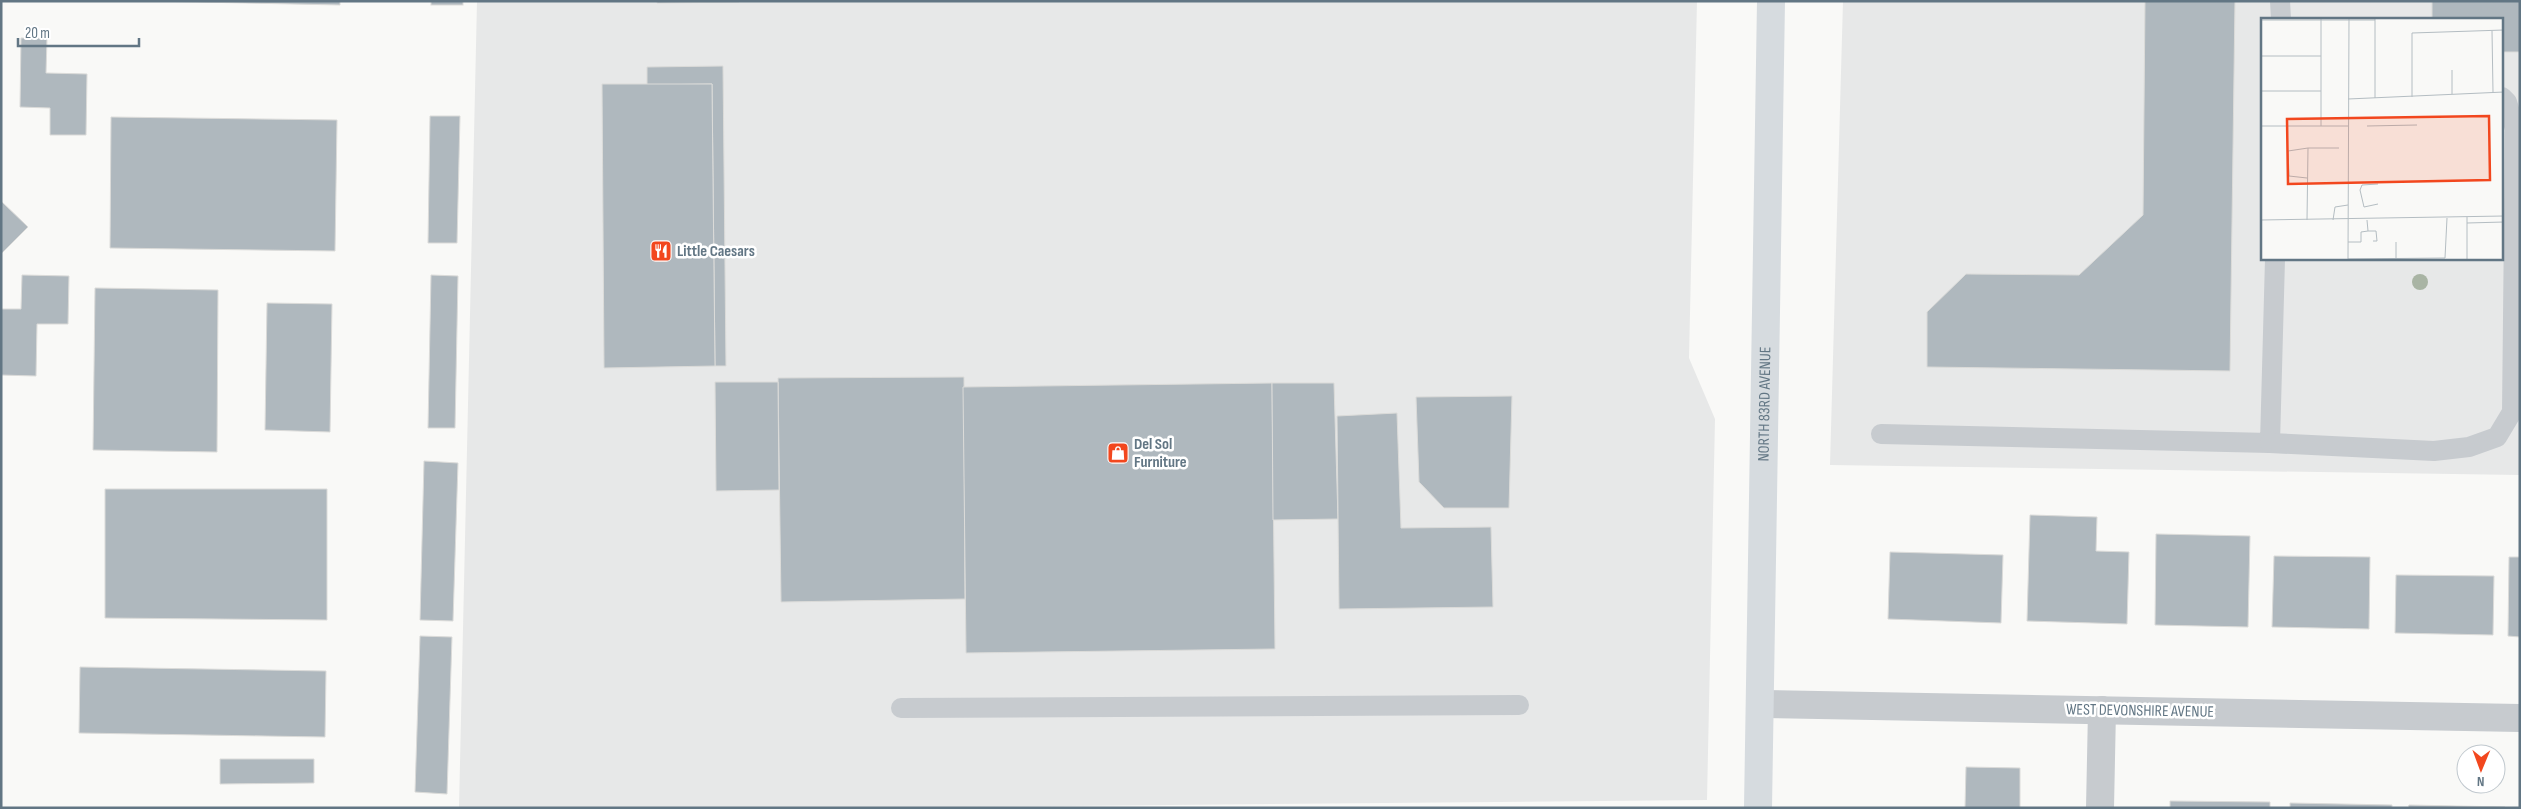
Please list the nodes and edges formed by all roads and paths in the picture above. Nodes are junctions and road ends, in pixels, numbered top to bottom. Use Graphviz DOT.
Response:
graph roads {
  1 [pos="1772,1"];
  2 [pos="2280,1"];
  3 [pos="2281,18"];
  4 [pos="2504,99"];
  5 [pos="2275,260"];
  6 [pos="1881,434"];
  7 [pos="2270,443"];
  8 [pos="1760,704"];
  9 [pos="1519,705"];
  10 [pos="901,708"];
  11 [pos="2102,710"];
  12 [pos="2520,718"];
  13 [pos="1758,808"];
  14 [pos="2100,808"];
  1 -- 8 [label="main road, NORTH 83RD AVENUE"];
  2 -- 3 [label="lane"];
  4 -- 7 [label="lane"];
  5 -- 7 [label="lane"];
  6 -- 7 [label="lane"];
  8 -- 11 [label="street, WEST DEVONSHIRE AVENUE"];
  8 -- 13 [label="main road, NORTH 83RD AVENUE"];
  9 -- 10 [label="lane"];
  11 -- 12 [label="street, WEST DEVONSHIRE AVENUE"];
  11 -- 14 [label="street"];
}
